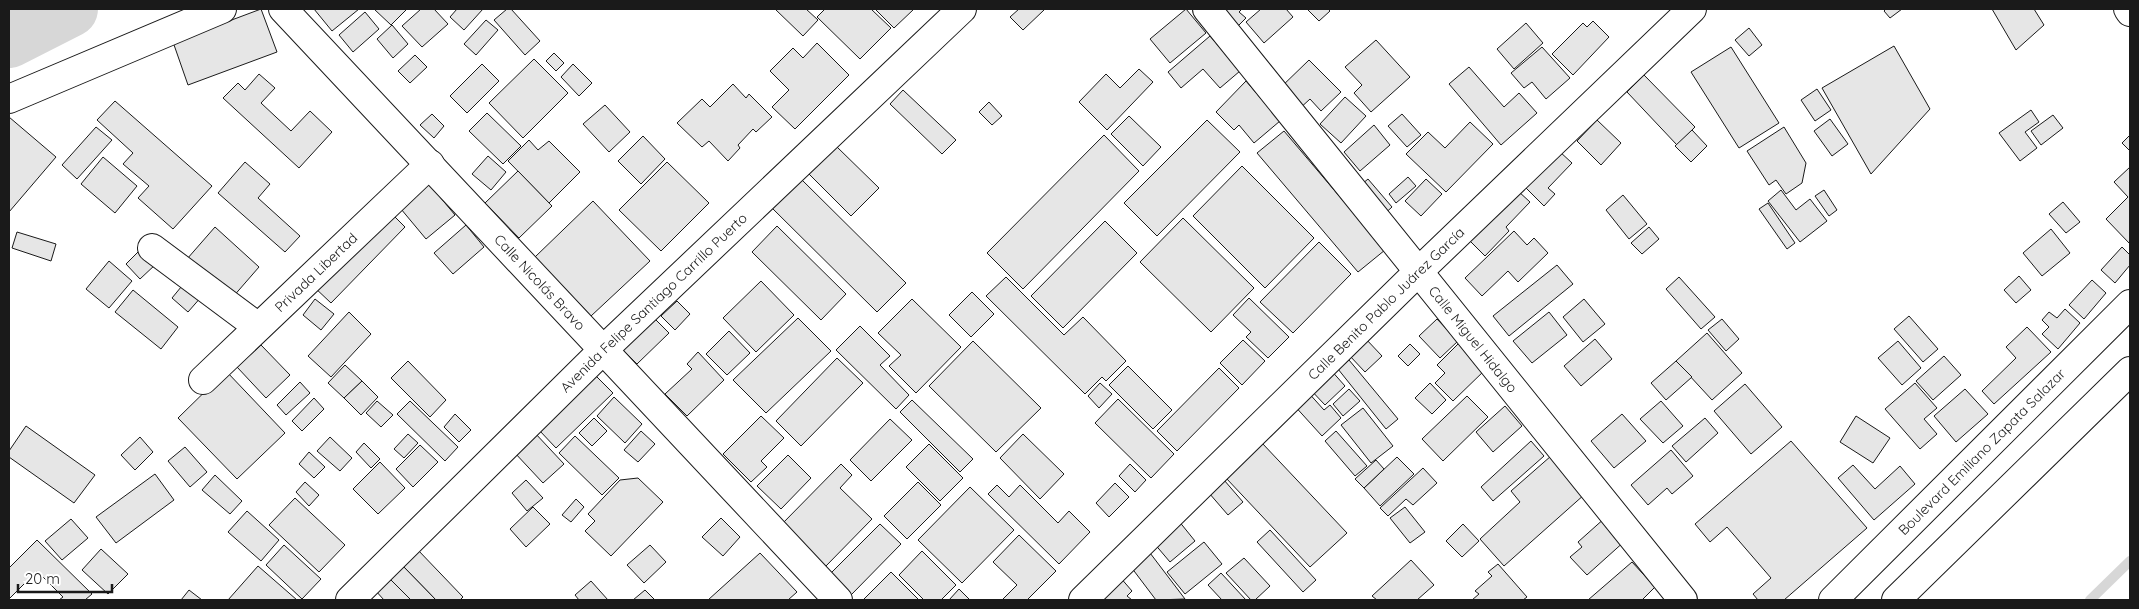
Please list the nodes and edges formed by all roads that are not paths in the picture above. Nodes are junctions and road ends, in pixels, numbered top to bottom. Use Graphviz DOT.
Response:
graph roads {
  1 [pos="222,9"];
  2 [pos="283,9"];
  3 [pos="962,9"];
  4 [pos="1207,9"];
  5 [pos="1692,9"];
  6 [pos="2128,9"];
  7 [pos="2130,12"];
  8 [pos="9,99"];
  9 [pos="430,164"];
  10 [pos="152,248"];
  11 [pos="1418,272"];
  12 [pos="2130,304"];
  13 [pos="258,328"];
  14 [pos="602,351"];
  15 [pos="2130,371"];
  16 [pos="203,380"];
  17 [pos="350,600"];
  18 [pos="838,600"];
  19 [pos="1083,600"];
  20 [pos="1683,600"];
  21 [pos="1833,600"];
  22 [pos="1896,600"];
  1 -- 8 [label="street"];
  2 -- 9 [label="street, Calle Nicolás Bravo"];
  3 -- 14 [label="street, Avenida Felipe Santiago Carrillo Puerto"];
  4 -- 11 [label="street, Calle Miguel Hidalgo"];
  5 -- 11 [label="street, Calle Benito Pablo Juárez García"];
  6 -- 7 [label="street"];
  9 -- 13 [label="street, Privada Libertad"];
  9 -- 14 [label="street, Calle Nicolás Bravo"];
  10 -- 13 [label="street"];
  11 -- 19 [label="street, Calle Benito Pablo Juárez García"];
  11 -- 20 [label="street, Calle Miguel Hidalgo"];
  12 -- 21 [label="street, Boulevard Emiliano Zapata Salazar"];
  13 -- 16 [label="street, Privada Libertad"];
  14 -- 17 [label="street, Avenida Felipe Santiago Carrillo Puerto"];
  14 -- 18 [label="street, Calle Nicolás Bravo"];
  15 -- 22 [label="street"];
}
